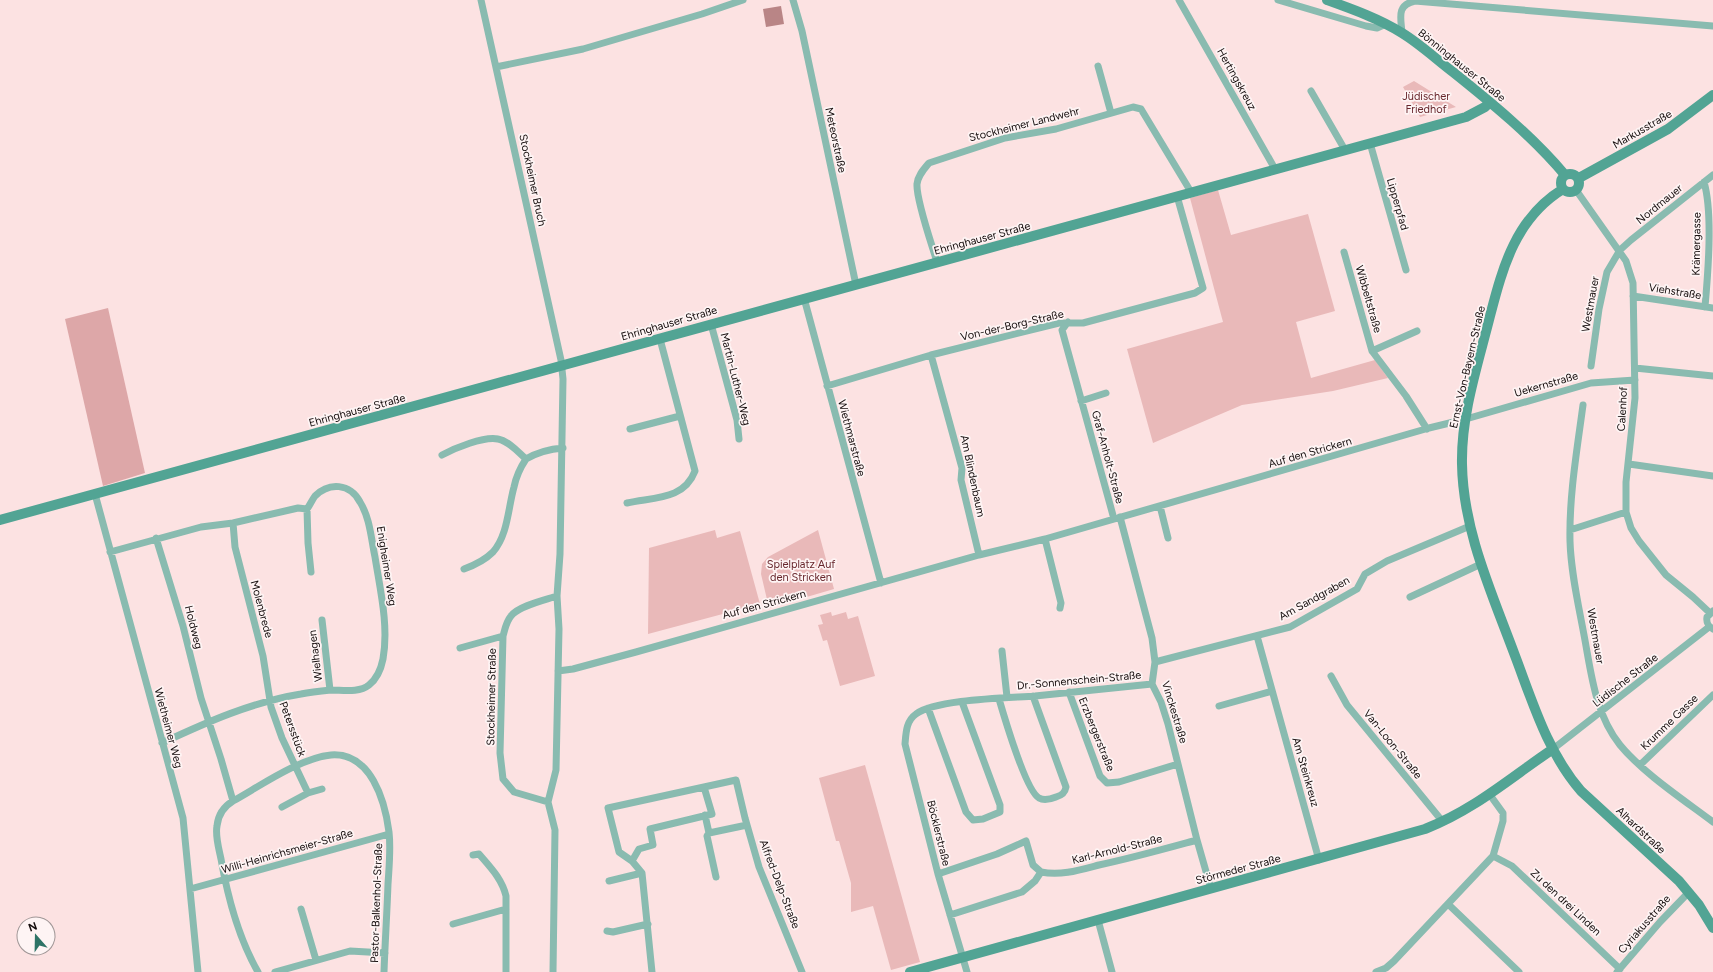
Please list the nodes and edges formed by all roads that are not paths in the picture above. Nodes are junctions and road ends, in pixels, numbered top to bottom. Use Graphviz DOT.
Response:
graph roads {
  1 [pos="481,0"];
  2 [pos="743,0"];
  3 [pos="793,0"];
  4 [pos="1179,0"];
  5 [pos="1278,0"];
  6 [pos="1327,0"];
  7 [pos="1386,24"];
  8 [pos="1713,26"];
  9 [pos="1402,33"];
  10 [pos="1098,66"];
  11 [pos="496,67"];
  12 [pos="1311,92"];
  13 [pos="1713,95"];
  14 [pos="1490,102"];
  15 [pos="1111,113"];
  16 [pos="1370,143"];
  17 [pos="1345,150"];
  18 [pos="1275,169"];
  19 [pos="1565,175"];
  20 [pos="1713,175"];
  21 [pos="1579,178"];
  22 [pos="1704,182"];
  23 [pos="1563,189"];
  24 [pos="1576,190"];
  25 [pos="1191,192"];
  26 [pos="1177,196"];
  27 [pos="1620,250"];
  28 [pos="1344,252"];
  29 [pos="937,262"];
  30 [pos="1406,270"];
  31 [pos="856,284"];
  32 [pos="1633,296"];
  33 [pos="804,298"];
  34 [pos="1705,307"];
  35 [pos="1713,308"];
  36 [pos="1068,322"];
  37 [pos="711,324"];
  38 [pos="1418,331"];
  39 [pos="660,338"];
  40 [pos="1372,351"];
  41 [pos="931,355"];
  42 [pos="562,366"];
  43 [pos="1590,366"];
  44 [pos="1635,368"];
  45 [pos="1713,376"];
  46 [pos="1635,380"];
  47 [pos="827,386"];
  48 [pos="1106,393"];
  49 [pos="1081,400"];
  50 [pos="1583,405"];
  51 [pos="680,416"];
  52 [pos="1466,419"];
  53 [pos="630,429"];
  54 [pos="1427,429"];
  55 [pos="739,439"];
  56 [pos="563,448"];
  57 [pos="442,456"];
  58 [pos="526,459"];
  59 [pos="1629,464"];
  60 [pos="1713,476"];
  61 [pos="94,494"];
  62 [pos="628,503"];
  63 [pos="1160,506"];
  64 [pos="307,509"];
  65 [pos="1626,512"];
  66 [pos="1117,518"];
  67 [pos="0,520"];
  68 [pos="233,523"];
  69 [pos="1470,526"];
  70 [pos="1570,530"];
  71 [pos="156,538"];
  72 [pos="1168,538"];
  73 [pos="1045,539"];
  74 [pos="110,552"];
  75 [pos="979,555"];
  76 [pos="1481,564"];
  77 [pos="464,569"];
  78 [pos="311,572"];
  79 [pos="881,583"];
  80 [pos="557,596"];
  81 [pos="1410,597"];
  82 [pos="1060,608"];
  83 [pos="1711,612"];
  84 [pos="322,620"];
  85 [pos="1711,628"];
  86 [pos="503,636"];
  87 [pos="1257,636"];
  88 [pos="460,648"];
  89 [pos="1002,651"];
  90 [pos="1155,662"];
  91 [pos="558,671"];
  92 [pos="1331,676"];
  93 [pos="1152,684"];
  94 [pos="330,690"];
  95 [pos="1272,691"];
  96 [pos="1069,692"];
  97 [pos="1713,695"];
  98 [pos="1033,696"];
  99 [pos="1008,697"];
  100 [pos="999,699"];
  101 [pos="271,700"];
  102 [pos="962,702"];
  103 [pos="1219,706"];
  104 [pos="928,708"];
  105 [pos="1601,712"];
  106 [pos="915,714"];
  107 [pos="209,722"];
  108 [pos="162,743"];
  109 [pos="1553,750"];
  110 [pos="1178,764"];
  111 [pos="1640,765"];
  112 [pos="294,766"];
  113 [pos="704,787"];
  114 [pos="322,789"];
  115 [pos="308,793"];
  116 [pos="1490,795"];
  117 [pos="231,798"];
  118 [pos="548,802"];
  119 [pos="282,807"];
  120 [pos="705,815"];
  121 [pos="1443,822"];
  122 [pos="1713,822"];
  123 [pos="747,825"];
  124 [pos="709,833"];
  125 [pos="389,834"];
  126 [pos="1197,840"];
  127 [pos="473,856"];
  128 [pos="1493,856"];
  129 [pos="1319,860"];
  130 [pos="632,861"];
  131 [pos="1041,872"];
  132 [pos="642,873"];
  133 [pos="938,874"];
  134 [pos="716,877"];
  135 [pos="225,880"];
  136 [pos="609,881"];
  137 [pos="190,889"];
  138 [pos="1211,889"];
  139 [pos="1689,892"];
  140 [pos="1448,904"];
  141 [pos="302,909"];
  142 [pos="506,909"];
  143 [pos="950,915"];
  144 [pos="1098,920"];
  145 [pos="453,924"];
  146 [pos="648,924"];
  147 [pos="1713,928"];
  148 [pos="606,931"];
  149 [pos="385,953"];
  150 [pos="962,957"];
  151 [pos="316,960"];
  152 [pos="1618,970"];
  153 [pos="198,972"];
  154 [pos="258,972"];
  155 [pos="275,972"];
  156 [pos="384,972"];
  157 [pos="506,972"];
  158 [pos="553,972"];
  159 [pos="652,972"];
  160 [pos="802,972"];
  161 [pos="910,972"];
  162 [pos="967,972"];
  163 [pos="1111,972"];
  164 [pos="1376,972"];
  165 [pos="1518,972"];
  1 -- 11 [label="street, Stockheimer Bruch"];
  2 -- 11 [label="street"];
  3 -- 31 [label="street, Meteorstraße"];
  4 -- 18 [label="street, Hertingskreuz"];
  5 -- 7 [label="street"];
  6 -- 7 [label="main road, Bönninghauser Straße"];
  7 -- 9 [label="main road, Bönninghauser Straße"];
  8 -- 9 [label="street"];
  9 -- 14 [label="main road, Bönninghauser Straße"];
  10 -- 15 [label="street"];
  11 -- 42 [label="street, Stockheimer Bruch"];
  12 -- 17 [label="street"];
  13 -- 21 [label="main road, Markusstraße"];
  14 -- 16 [label="main road, Ehringhauser Straße"];
  14 -- 19 [label="main road, Bönninghauser Straße"];
  15 -- 25 [label="street, Stockheimer Landwehr"];
  15 -- 29 [label="street, Stockheimer Landwehr"];
  16 -- 17 [label="main road, Ehringhauser Straße"];
  16 -- 30 [label="street, Lipperpfad"];
  17 -- 18 [label="main road, Ehringhauser Straße"];
  18 -- 25 [label="main road, Ehringhauser Straße"];
  19 -- 21 [label="main road"];
  19 -- 23 [label="main road"];
  20 -- 22 [label="street, Nordmauer"];
  21 -- 24 [label="main road"];
  22 -- 27 [label="street, Nordmauer"];
  22 -- 34 [label="street, Krämergasse"];
  23 -- 24 [label="main road"];
  23 -- 52 [label="main road, Ernst-Von-Bayern-Straße"];
  24 -- 27 [label="street, Calenhof"];
  25 -- 26 [label="main road, Ehringhauser Straße"];
  26 -- 29 [label="main road, Ehringhauser Straße"];
  26 -- 36 [label="street, Von-der-Borg-Straße"];
  27 -- 32 [label="street, Calenhof"];
  27 -- 43 [label="street, Westmauer"];
  28 -- 40 [label="street, Wibbeltstraße"];
  29 -- 31 [label="main road, Ehringhauser Straße"];
  31 -- 33 [label="main road, Ehringhauser Straße"];
  32 -- 34 [label="street, Viehstraße"];
  32 -- 44 [label="street, Calenhof"];
  33 -- 37 [label="main road, Ehringhauser Straße"];
  33 -- 47 [label="street, Wiethmarstraße"];
  34 -- 35 [label="street, Viehstraße"];
  36 -- 41 [label="street, Von-der-Borg-Straße"];
  36 -- 49 [label="street, Graf-Anholt-Straße"];
  37 -- 39 [label="main road, Ehringhauser Straße"];
  37 -- 55 [label="street, Martin-Luther-Weg"];
  38 -- 40 [label="street, Wibbeltstraße"];
  39 -- 42 [label="main road, Ehringhauser Straße"];
  39 -- 51 [label="street"];
  40 -- 54 [label="street, Wibbeltstraße"];
  41 -- 47 [label="street, Von-der-Borg-Straße"];
  41 -- 75 [label="street, Am Blindenbaum"];
  42 -- 56 [label="street"];
  42 -- 61 [label="main road, Ehringhauser Straße"];
  44 -- 45 [label="street"];
  44 -- 46 [label="street, Calenhof"];
  46 -- 52 [label="street, Uekernstraße"];
  46 -- 59 [label="street, Calenhof"];
  47 -- 79 [label="street, Wiethmarstraße"];
  48 -- 49 [label="street, Graf-Anholt-Straße"];
  49 -- 66 [label="street, Graf-Anholt-Straße"];
  50 -- 70 [label="street, Westmauer"];
  51 -- 53 [label="street"];
  51 -- 62 [label="street"];
  52 -- 54 [label="street, Auf den Strickern"];
  52 -- 69 [label="main road, Ernst-Von-Bayern-Straße"];
  54 -- 63 [label="street, Auf den Strickern"];
  56 -- 58 [label="street"];
  56 -- 80 [label="street"];
  57 -- 58 [label="street"];
  58 -- 77 [label="street"];
  59 -- 60 [label="street"];
  59 -- 65 [label="street, Calenhof"];
  61 -- 67 [label="main road, Ehringhauser Straße"];
  61 -- 74 [label="street, Wietheimer Weg"];
  63 -- 66 [label="street, Auf den Strickern"];
  63 -- 72 [label="street"];
  64 -- 68 [label="street"];
  64 -- 78 [label="street"];
  64 -- 94 [label="street, Enigheimer Weg"];
  65 -- 70 [label="street"];
  65 -- 83 [label="street, Calenhof"];
  66 -- 73 [label="street, Auf den Strickern"];
  66 -- 90 [label="street, Vinckestraße"];
  68 -- 71 [label="street"];
  68 -- 101 [label="street, Molenbrede"];
  69 -- 76 [label="main road, Ernst-Von-Bayern-Straße"];
  69 -- 87 [label="street, Am Sandgraben"];
  70 -- 105 [label="street, Westmauer"];
  71 -- 74 [label="street"];
  71 -- 107 [label="street, Holdweg"];
  73 -- 75 [label="street, Auf den Strickern"];
  73 -- 82 [label="street"];
  74 -- 108 [label="street, Wietheimer Weg"];
  75 -- 79 [label="street, Auf den Strickern"];
  76 -- 81 [label="street"];
  76 -- 109 [label="main road, Ernst-Von-Bayern-Straße"];
  79 -- 91 [label="street, Auf den Strickern"];
  80 -- 86 [label="street, Stockheimer Straße"];
  80 -- 91 [label="street"];
  83 -- 85 [label="street"];
  84 -- 94 [label="street, Wielhagen"];
  85 -- 105 [label="street, Lüdische Straße"];
  86 -- 88 [label="street"];
  86 -- 118 [label="street, Stockheimer Straße"];
  87 -- 90 [label="street, Am Sandgraben"];
  87 -- 95 [label="street, Am Steinkreuz"];
  89 -- 99 [label="street, Dr.-Sonnenschein-Straße"];
  90 -- 93 [label="street, Vinckestraße"];
  91 -- 118 [label="street"];
  92 -- 121 [label="street, Van-Loon-Straße"];
  93 -- 96 [label="street, Dr.-Sonnenschein-Straße"];
  93 -- 110 [label="street, Vinckestraße"];
  94 -- 101 [label="street, Enigheimer Weg"];
  95 -- 103 [label="street"];
  95 -- 129 [label="street, Am Steinkreuz"];
  96 -- 98 [label="street, Dr.-Sonnenschein-Straße"];
  96 -- 110 [label="street, Erzbergerstraße"];
  97 -- 111 [label="street, Krumme Gasse"];
  98 -- 99 [label="street, Dr.-Sonnenschein-Straße"];
  98 -- 100 [label="street"];
  99 -- 100 [label="street, Dr.-Sonnenschein-Straße"];
  100 -- 102 [label="street, Dr.-Sonnenschein-Straße"];
  101 -- 107 [label="street, Enigheimer Weg"];
  101 -- 112 [label="street, Petersstück"];
  102 -- 104 [label="street, Dr.-Sonnenschein-Straße"];
  102 -- 104 [label="street"];
  104 -- 106 [label="street, Dr.-Sonnenschein-Straße"];
  105 -- 109 [label="street, Lüdische Straße"];
  105 -- 111 [label="street, Westmauer"];
  106 -- 133 [label="street, Böcklerstraße"];
  107 -- 108 [label="street, Enigheimer Weg"];
  107 -- 117 [label="street, Holdweg"];
  108 -- 137 [label="street, Wietheimer Weg"];
  109 -- 116 [label="main road, Störmeder Straße"];
  109 -- 139 [label="main road, Alhardstraße"];
  110 -- 126 [label="street, Vinckestraße"];
  111 -- 122 [label="street, Westmauer"];
  112 -- 115 [label="street, Petersstück"];
  112 -- 117 [label="street, Pastor-Balkenhol-Straße"];
  112 -- 125 [label="street, Pastor-Balkenhol-Straße"];
  113 -- 120 [label="street"];
  113 -- 123 [label="street, Alfred-Delp-Straße"];
  113 -- 130 [label="street"];
  114 -- 115 [label="street"];
  115 -- 119 [label="street"];
  116 -- 121 [label="main road, Störmeder Straße"];
  116 -- 128 [label="street"];
  117 -- 135 [label="street"];
  118 -- 158 [label="street"];
  120 -- 124 [label="street"];
  120 -- 130 [label="street"];
  121 -- 129 [label="main road, Störmeder Straße"];
  123 -- 124 [label="street"];
  123 -- 160 [label="street, Alfred-Delp-Straße"];
  124 -- 134 [label="street"];
  125 -- 135 [label="street, Willi-Heinrichsmeier-Straße"];
  125 -- 149 [label="street, Pastor-Balkenhol-Straße"];
  126 -- 131 [label="street, Karl-Arnold-Straße"];
  126 -- 138 [label="street, Vinckestraße"];
  127 -- 142 [label="street"];
  128 -- 140 [label="street"];
  128 -- 152 [label="street, Zu den drei Linden"];
  129 -- 138 [label="main road, Störmeder Straße"];
  130 -- 132 [label="street"];
  131 -- 133 [label="street"];
  131 -- 143 [label="street"];
  132 -- 136 [label="street"];
  132 -- 146 [label="street"];
  133 -- 143 [label="street, Böcklerstraße"];
  135 -- 137 [label="street, Willi-Heinrichsmeier-Straße"];
  135 -- 154 [label="street"];
  137 -- 153 [label="street, Wietheimer Weg"];
  138 -- 144 [label="main road, Störmeder Straße"];
  139 -- 147 [label="main road, Alhardstraße"];
  139 -- 152 [label="street, Cyriakusstraße"];
  140 -- 164 [label="street"];
  140 -- 165 [label="street"];
  141 -- 151 [label="street"];
  142 -- 145 [label="street"];
  142 -- 157 [label="street"];
  143 -- 150 [label="street, Böcklerstraße"];
  144 -- 150 [label="main road, Störmeder Straße"];
  144 -- 163 [label="street"];
  146 -- 148 [label="street"];
  146 -- 159 [label="street"];
  149 -- 151 [label="street"];
  149 -- 156 [label="street, Pastor-Balkenhol-Straße"];
  150 -- 161 [label="main road, Störmeder Straße"];
  150 -- 162 [label="street, Böcklerstraße"];
  151 -- 155 [label="street"];
}
